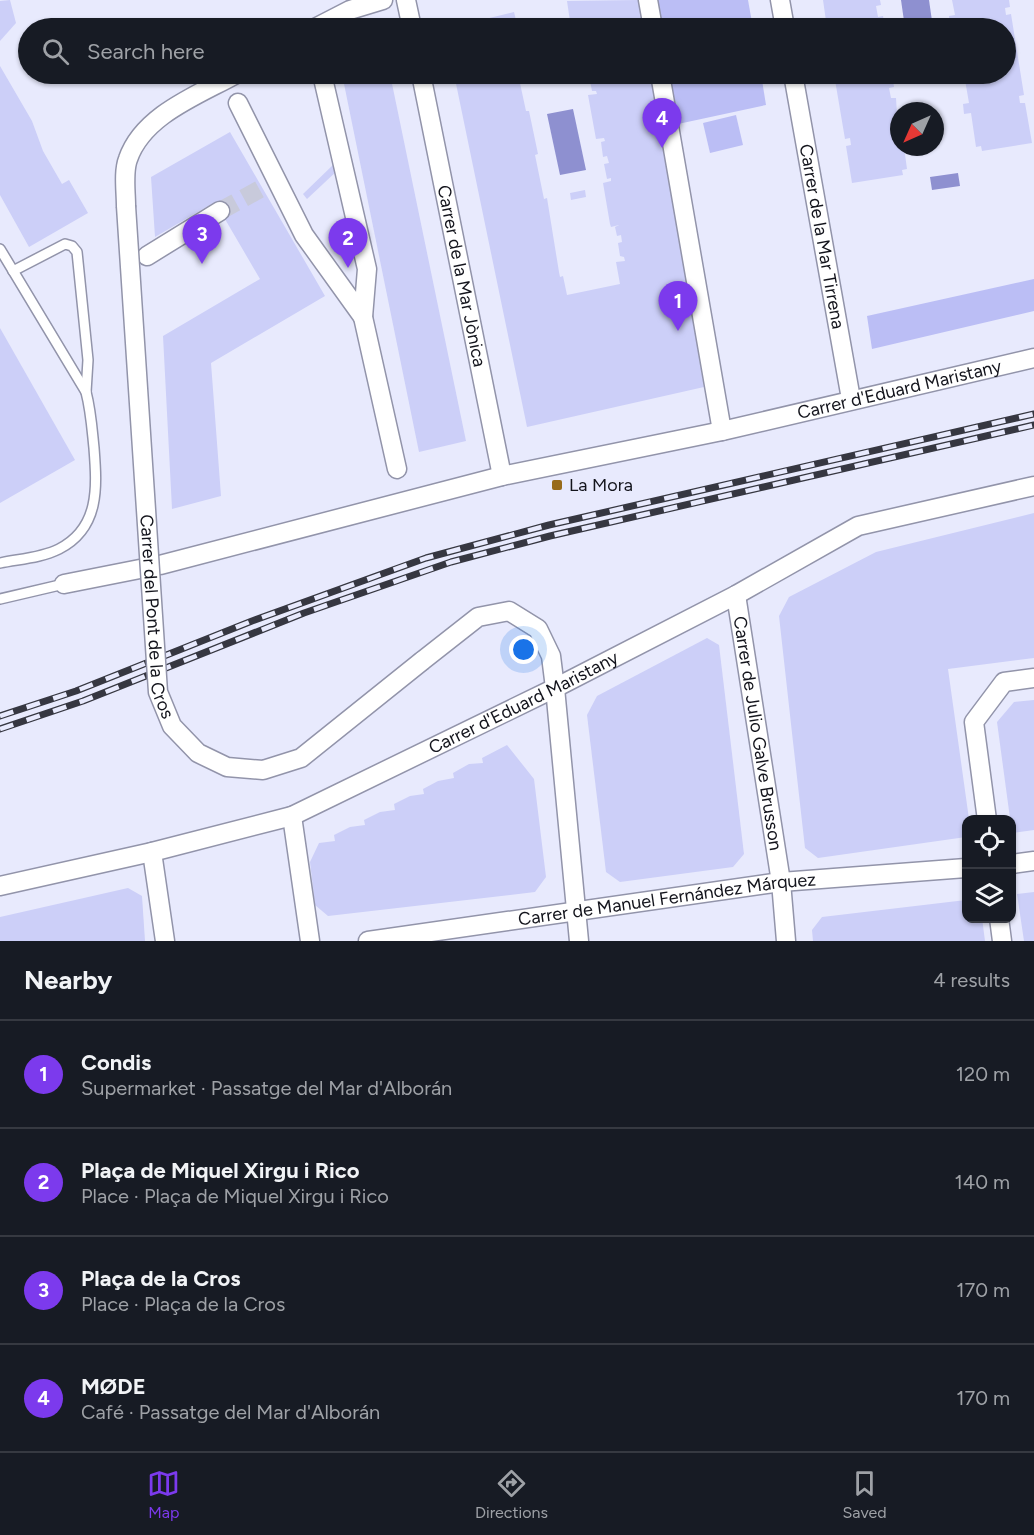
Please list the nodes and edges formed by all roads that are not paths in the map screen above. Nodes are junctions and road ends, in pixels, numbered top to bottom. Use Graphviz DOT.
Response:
graph roads {
  1 [pos="383,0"];
  2 [pos="406,0"];
  3 [pos="648,0"];
  4 [pos="780,0"];
  5 [pos="334,18"];
  6 [pos="410,18"];
  7 [pos="651,18"];
  8 [pos="783,18"];
  9 [pos="218,84"];
  10 [pos="324,84"];
  11 [pos="423,84"];
  12 [pos="662,84"];
  13 [pos="795,84"];
  14 [pos="237,103"];
  15 [pos="220,211"];
  16 [pos="0,249"];
  17 [pos="147,256"];
  18 [pos="13,271"];
  19 [pos="363,317"];
  20 [pos="1034,358"];
  21 [pos="86,392"];
  22 [pos="851,399"];
  23 [pos="722,431"];
  24 [pos="397,469"];
  25 [pos="502,476"];
  26 [pos="1034,486"];
  27 [pos="0,563"];
  28 [pos="64,584"];
  29 [pos="736,595"];
  30 [pos="0,599"];
  31 [pos="1034,678"];
  32 [pos="555,688"];
  33 [pos="986,815"];
  34 [pos="292,816"];
  35 [pos="152,852"];
  36 [pos="1034,861"];
  37 [pos="1016,863"];
  38 [pos="962,868"];
  39 [pos="781,882"];
  40 [pos="0,885"];
  41 [pos="575,913"];
  42 [pos="1000,923"];
  43 [pos="377,940"];
  44 [pos="165,941"];
  45 [pos="310,941"];
  46 [pos="579,941"];
  47 [pos="786,941"];
  48 [pos="1002,941"];
  1 -- 5 [label="street"];
  2 -- 6 [label="street"];
  3 -- 7 [label="street"];
  4 -- 8 [label="street"];
  9 -- 32 [label="street, Carrer del Pont de la Cros, bridge"];
  10 -- 19 [label="street"];
  11 -- 25 [label="street, Carrer de la Mar Jònica"];
  12 -- 23 [label="street"];
  13 -- 22 [label="street, Carrer de la Mar Tirrena"];
  14 -- 19 [label="street"];
  15 -- 17 [label="street"];
  16 -- 18 [label="lane"];
  18 -- 21 [label="lane"];
  18 -- 21 [label="lane"];
  19 -- 24 [label="street"];
  20 -- 22 [label="street, Carrer d'Eduard Maristany"];
  21 -- 27 [label="lane"];
  22 -- 23 [label="street, Carrer d'Eduard Maristany"];
  23 -- 25 [label="street, Carrer d'Eduard Maristany"];
  25 -- 28 [label="street, Carrer d'Eduard Maristany"];
  26 -- 29 [label="street, Carrer d'Eduard Maristany"];
  28 -- 30 [label="lane"];
  29 -- 32 [label="street, Carrer d'Eduard Maristany"];
  29 -- 39 [label="street, Carrer de Julio Galve Brusson"];
  31 -- 33 [label="street"];
  32 -- 34 [label="street, Carrer d'Eduard Maristany"];
  32 -- 41 [label="street, Carrer del Pont de la Cros"];
  34 -- 35 [label="street, Carrer d'Eduard Maristany"];
  34 -- 45 [label="street"];
  35 -- 40 [label="street, Carrer d'Eduard Maristany"];
  35 -- 44 [label="street"];
  36 -- 37 [label="street"];
  38 -- 39 [label="street, Carrer de Manuel Fernández Márquez"];
  39 -- 41 [label="street, Carrer de Manuel Fernández Márquez"];
  39 -- 47 [label="street, Carrer de Julio Galve Brusson"];
  41 -- 43 [label="street, Carrer de Manuel Fernández Márquez"];
  41 -- 46 [label="street, Carrer del Pont de la Cros"];
  42 -- 48 [label="street"];
}
